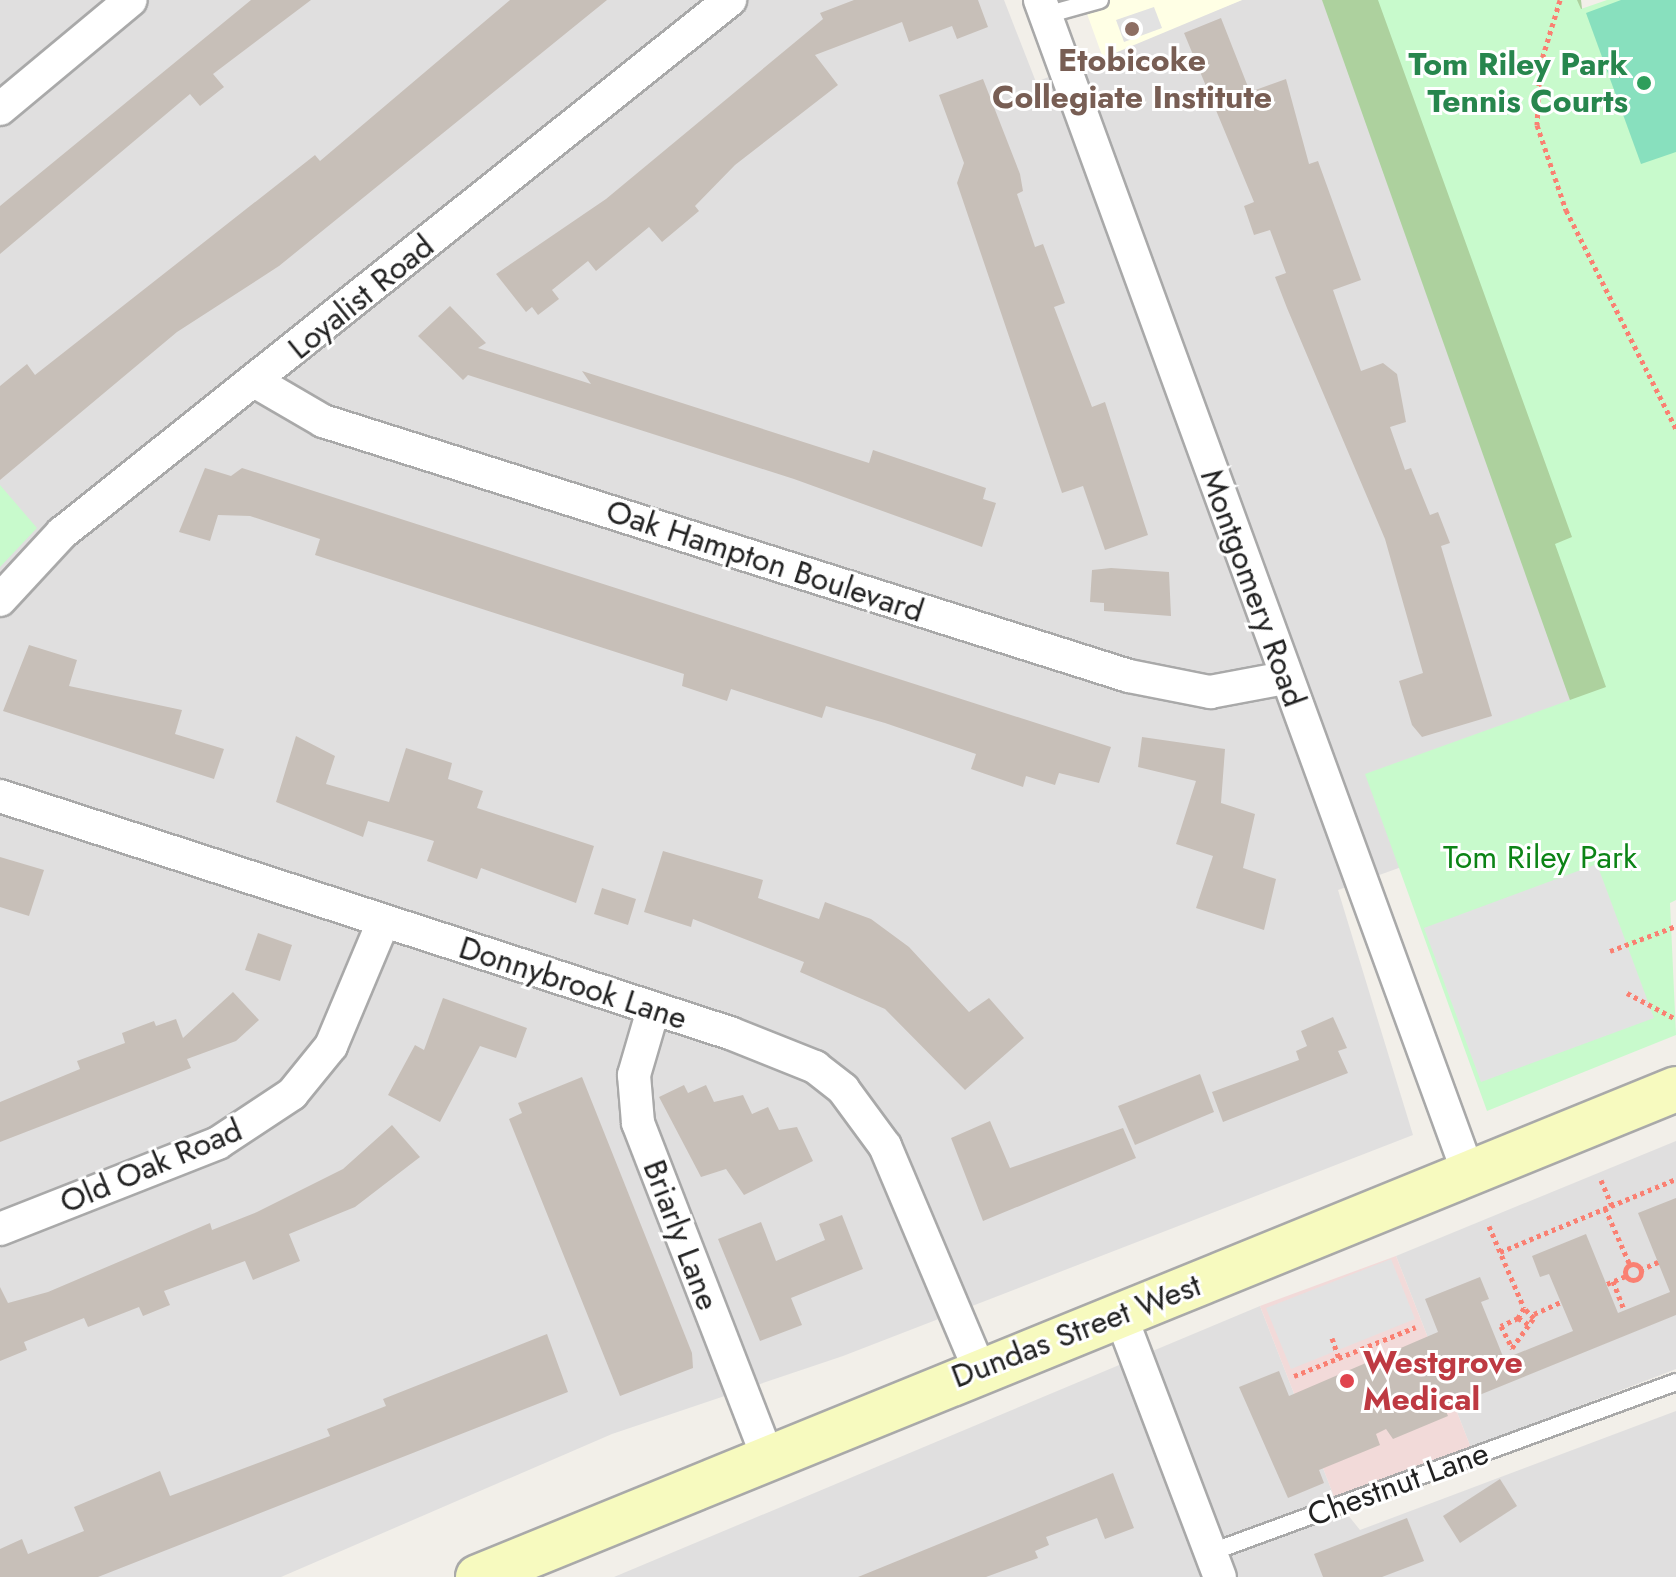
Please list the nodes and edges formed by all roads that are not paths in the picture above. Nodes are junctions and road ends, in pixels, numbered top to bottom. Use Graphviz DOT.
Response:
graph roads {
  1 [pos="131,0"];
  2 [pos="730,0"];
  3 [pos="1100,0"];
  4 [pos="1043,7"];
  5 [pos="0,109"];
  6 [pos="256,382"];
  7 [pos="0,600"];
  8 [pos="1285,678"];
  9 [pos="0,796"];
  10 [pos="383,922"];
  11 [pos="653,1010"];
  12 [pos="1676,1089"];
  13 [pos="1469,1175"];
  14 [pos="0,1229"];
  15 [pos="1120,1314"];
  16 [pos="979,1368"];
  17 [pos="1676,1382"];
  18 [pos="767,1456"];
  19 [pos="1215,1565"];
  20 [pos="478,1577"];
  1 -- 5 [label="street"];
  2 -- 6 [label="street, Loyalist Road"];
  3 -- 4 [label="lane"];
  4 -- 8 [label="street, Montgomery Road"];
  6 -- 7 [label="street, Loyalist Road"];
  6 -- 8 [label="street, Oak Hampton Boulevard"];
  8 -- 13 [label="street, Montgomery Road"];
  9 -- 10 [label="street, Donnybrook Lane"];
  10 -- 11 [label="street, Donnybrook Lane"];
  10 -- 14 [label="street, Old Oak Road"];
  11 -- 16 [label="street, Donnybrook Lane"];
  11 -- 18 [label="street, Briarly Lane"];
  12 -- 13 [label="main road, Dundas Street West"];
  13 -- 15 [label="main road, Dundas Street West"];
  15 -- 16 [label="main road, Dundas Street West"];
  15 -- 19 [label="street"];
  16 -- 18 [label="main road, Dundas Street West"];
  17 -- 19 [label="lane, Chestnut Lane"];
  18 -- 20 [label="main road, Dundas Street West"];
}
